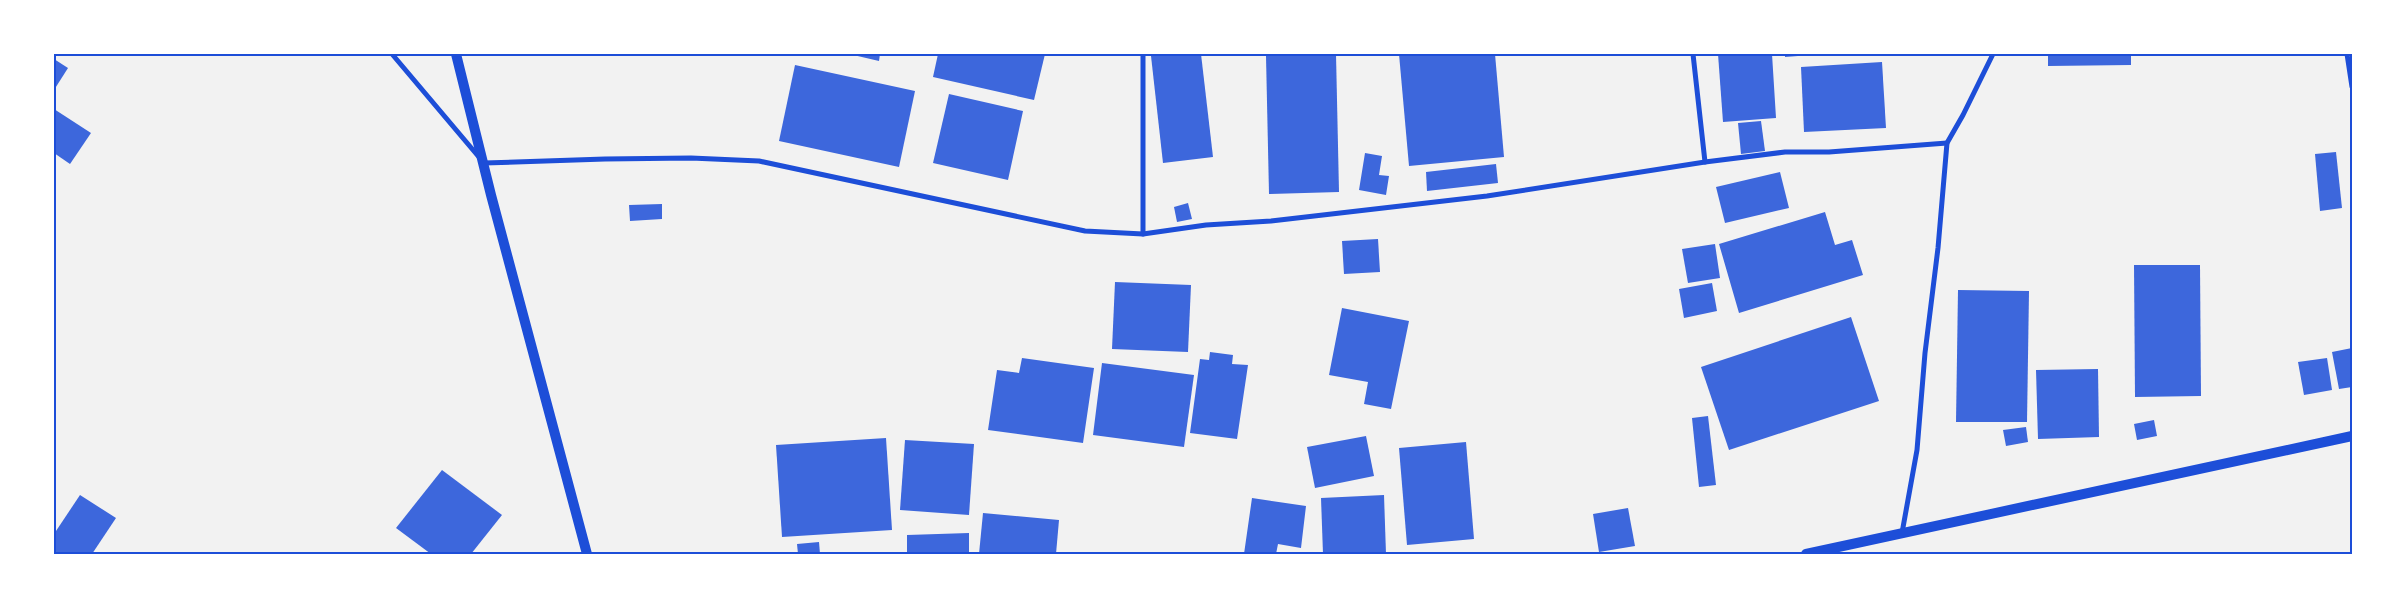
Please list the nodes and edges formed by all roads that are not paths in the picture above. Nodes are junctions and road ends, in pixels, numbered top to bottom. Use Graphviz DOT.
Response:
graph roads {
  1 [pos="392,54"];
  2 [pos="456,54"];
  3 [pos="1143,54"];
  4 [pos="1693,54"];
  5 [pos="1993,54"];
  6 [pos="2347,54"];
  7 [pos="2352,87"];
  8 [pos="1947,142"];
  9 [pos="1705,162"];
  10 [pos="484,163"];
  11 [pos="1144,234"];
  12 [pos="2352,436"];
  13 [pos="1902,534"];
  14 [pos="587,554"];
  15 [pos="1806,554"];
  1 -- 10 [label="street"];
  2 -- 10 [label="main road"];
  3 -- 11 [label="street"];
  4 -- 9 [label="street"];
  5 -- 8 [label="street"];
  6 -- 7 [label="street"];
  8 -- 9 [label="street"];
  8 -- 13 [label="street"];
  9 -- 11 [label="street"];
  10 -- 11 [label="street"];
  10 -- 14 [label="main road"];
  12 -- 13 [label="main road"];
  13 -- 15 [label="main road"];
}
